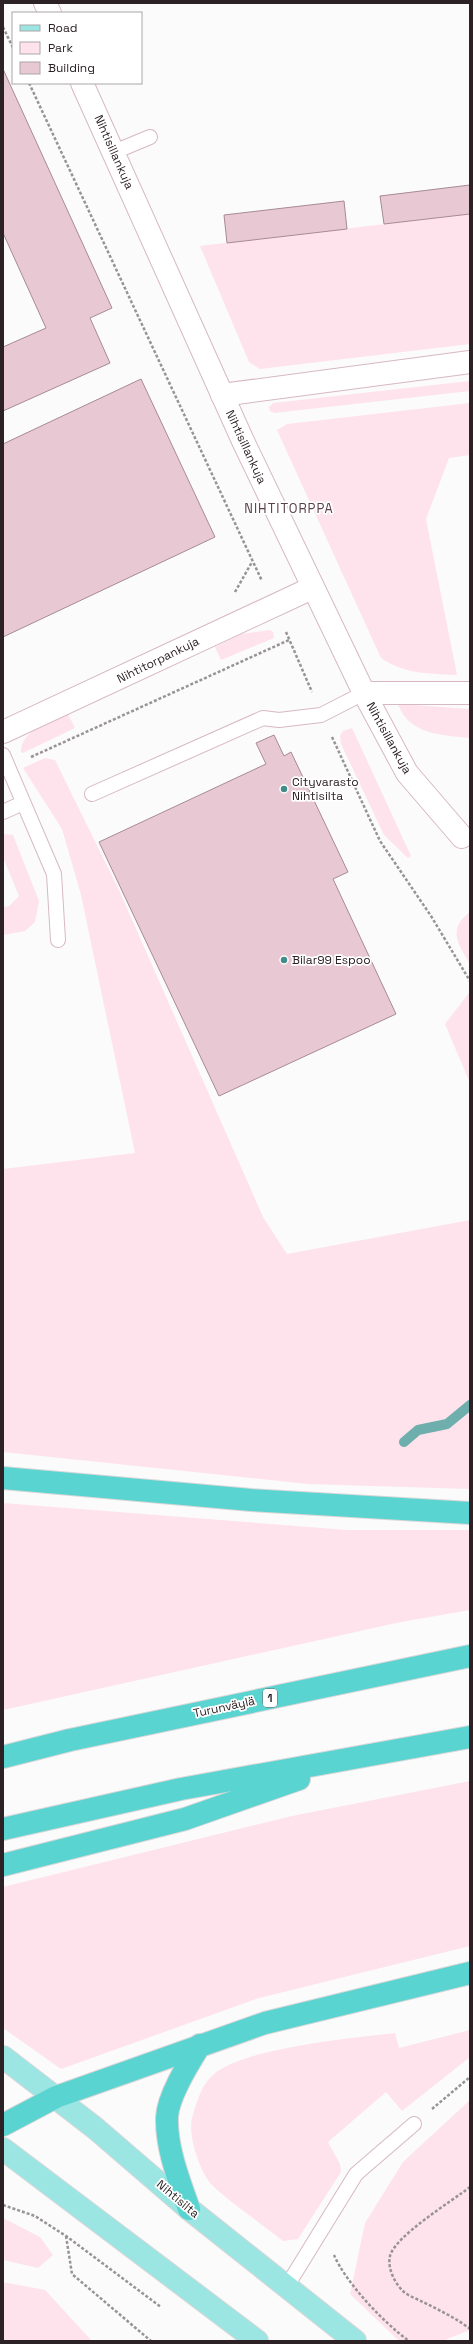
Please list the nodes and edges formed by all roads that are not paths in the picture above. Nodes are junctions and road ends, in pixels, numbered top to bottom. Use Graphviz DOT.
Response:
graph roads {
  1 [pos="82,84"];
  2 [pos="150,136"];
  3 [pos="114,152"];
  4 [pos="470,362"];
  5 [pos="222,395"];
  6 [pos="312,588"];
  7 [pos="364,692"];
  8 [pos="470,693"];
  9 [pos="3,732"];
  10 [pos="6,761"];
  11 [pos="92,794"];
  12 [pos="23,803"];
  13 [pos="3,812"];
  14 [pos="462,837"];
  15 [pos="58,940"];
  16 [pos="3,1478"];
  17 [pos="470,1513"];
  18 [pos="470,1656"];
  19 [pos="470,1737"];
  20 [pos="70,1740"];
  21 [pos="3,1752"];
  22 [pos="3,1757"];
  23 [pos="357,1759"];
  24 [pos="3,1829"];
  25 [pos="3,1865"];
  26 [pos="470,1973"];
  27 [pos="200,2045"];
  28 [pos="3,2057"];
  29 [pos="56,2097"];
  30 [pos="414,2124"];
  31 [pos="3,2125"];
  32 [pos="3,2149"];
  33 [pos="189,2209"];
  34 [pos="287,2286"];
  35 [pos="257,2341"];
  36 [pos="355,2341"];
  1 -- 3 [label="street, Nihtisillankuja"];
  2 -- 3 [label="lane"];
  3 -- 5 [label="street, Nihtisillankuja"];
  4 -- 5 [label="street"];
  5 -- 6 [label="street, Nihtisillankuja"];
  6 -- 7 [label="street, Nihtisillankuja"];
  6 -- 9 [label="street, Nihtitorpankuja"];
  7 -- 8 [label="street"];
  7 -- 11 [label="lane"];
  7 -- 14 [label="street, Nihtisillankuja"];
  10 -- 12 [label="lane"];
  12 -- 13 [label="lane"];
  12 -- 15 [label="lane"];
  16 -- 17 [label="highway"];
  18 -- 20 [label="highway, Turunväylä / 1"];
  19 -- 23 [label="highway"];
  20 -- 21 [label="highway"];
  20 -- 22 [label="highway, Turunväylä / 1"];
  23 -- 24 [label="highway"];
  23 -- 25 [label="highway"];
  26 -- 27 [label="highway"];
  27 -- 29 [label="highway"];
  27 -- 33 [label="highway"];
  28 -- 29 [label="main road, Nihtisilta"];
  29 -- 31 [label="highway"];
  29 -- 33 [label="main road, Nihtisilta"];
  30 -- 34 [label="lane"];
  32 -- 35 [label="main road"];
  33 -- 34 [label="main road, Nihtisilta"];
  34 -- 36 [label="main road, Nihtisilta"];
}
